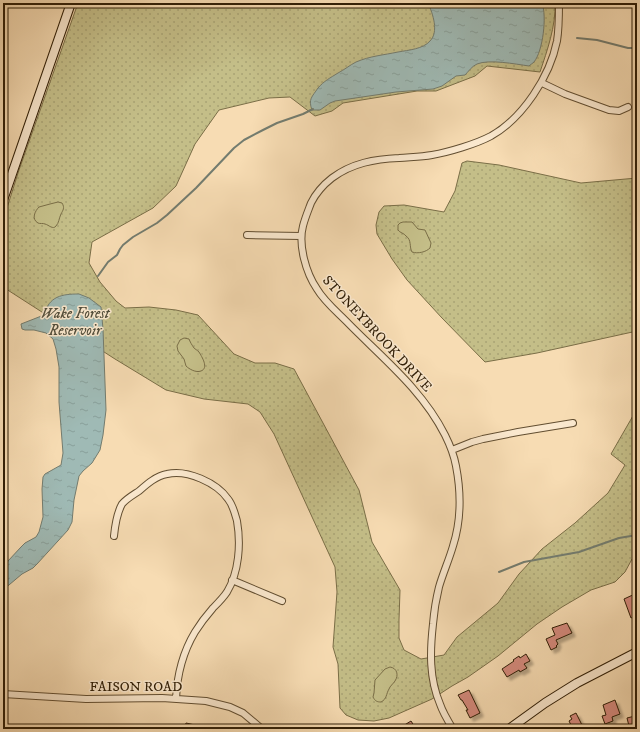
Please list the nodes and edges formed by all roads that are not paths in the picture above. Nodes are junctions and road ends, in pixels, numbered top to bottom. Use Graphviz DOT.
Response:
graph roads {
  1 [pos="71,3"];
  2 [pos="559,3"];
  3 [pos="542,83"];
  4 [pos="628,107"];
  5 [pos="3,200"];
  6 [pos="247,235"];
  7 [pos="301,236"];
  8 [pos="573,423"];
  9 [pos="452,450"];
  10 [pos="114,536"];
  11 [pos="232,580"];
  12 [pos="282,601"];
  13 [pos="637,652"];
  14 [pos="3,694"];
  15 [pos="176,699"];
  16 [pos="262,729"];
  17 [pos="453,729"];
  18 [pos="509,729"];
  1 -- 5 [label="street"];
  2 -- 3 [label="street, STONEYBROOK DRIVE"];
  3 -- 4 [label="street"];
  3 -- 7 [label="street, STONEYBROOK DRIVE"];
  6 -- 7 [label="street"];
  7 -- 9 [label="street, STONEYBROOK DRIVE"];
  8 -- 9 [label="street"];
  9 -- 17 [label="street, STONEYBROOK DRIVE"];
  10 -- 11 [label="street"];
  11 -- 12 [label="street"];
  11 -- 15 [label="street"];
  13 -- 18 [label="street"];
  14 -- 15 [label="street, FAISON ROAD"];
  15 -- 16 [label="street, FAISON ROAD"];
}
